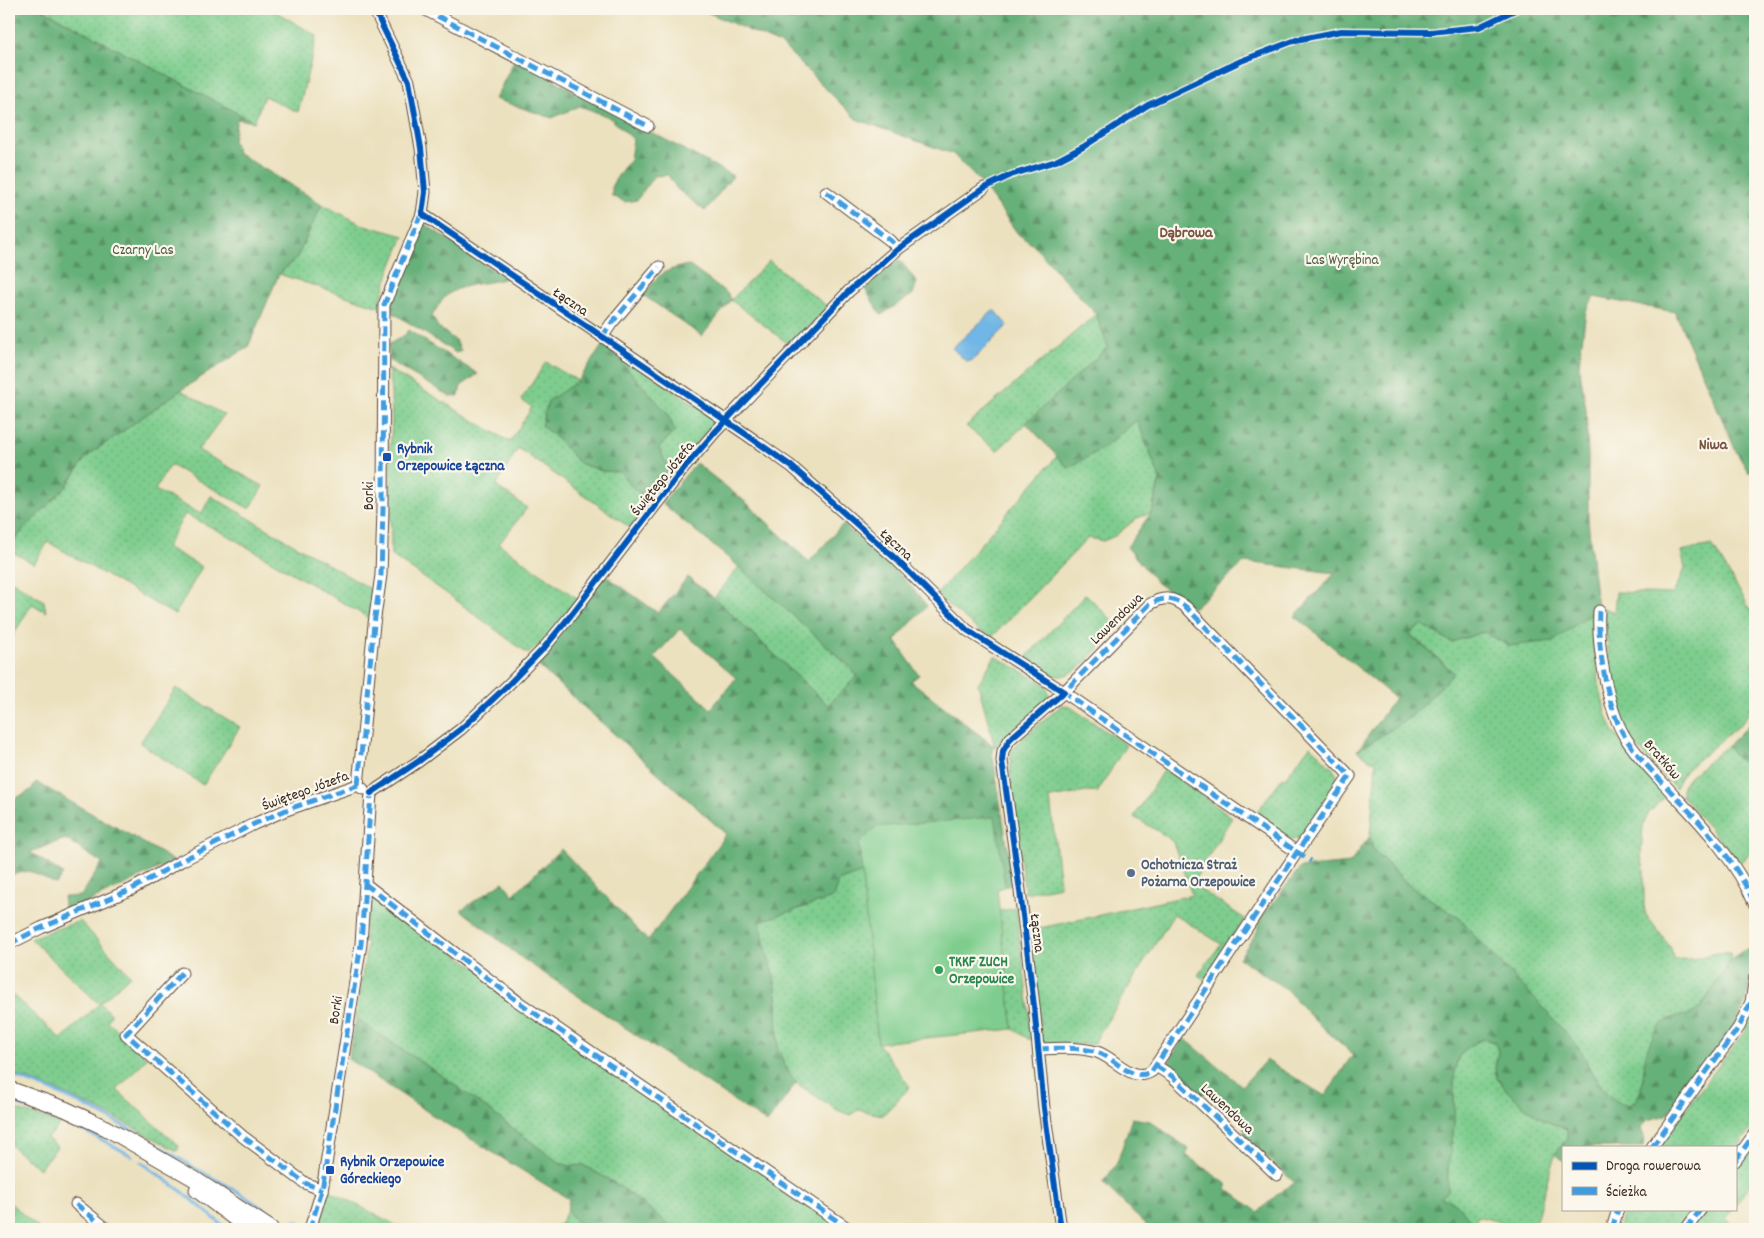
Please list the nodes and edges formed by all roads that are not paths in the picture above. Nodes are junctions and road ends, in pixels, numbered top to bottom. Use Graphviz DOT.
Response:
graph roads {
  1 [pos="374,9"];
  2 [pos="424,9"];
  3 [pos="648,126"];
  4 [pos="984,188"];
  5 [pos="826,192"];
  6 [pos="422,214"];
  7 [pos="898,249"];
  8 [pos="660,267"];
  9 [pos="602,337"];
  10 [pos="726,421"];
  11 [pos="1599,611"];
  12 [pos="1064,692"];
  13 [pos="358,785"];
  14 [pos="370,793"];
  15 [pos="1297,852"];
  16 [pos="365,884"];
  17 [pos="1755,905"];
  18 [pos="9,944"];
  19 [pos="182,973"];
  20 [pos="1755,977"];
  21 [pos="1039,1049"];
  22 [pos="1156,1066"];
  23 [pos="9,1089"];
  24 [pos="1755,1132"];
  25 [pos="1653,1146"];
  26 [pos="1736,1160"];
  27 [pos="165,1163"];
  28 [pos="1277,1175"];
  29 [pos="322,1190"];
  30 [pos="76,1204"];
  31 [pos="1618,1210"];
  32 [pos="1700,1210"];
  33 [pos="107,1229"];
  34 [pos="249,1229"];
  35 [pos="271,1229"];
  36 [pos="310,1229"];
  37 [pos="849,1229"];
  38 [pos="1061,1229"];
  39 [pos="1612,1229"];
  40 [pos="1686,1229"];
  1 -- 6 [label="street"];
  2 -- 3 [label="street"];
  4 -- 7 [label="street, Świętego Józefa"];
  5 -- 7 [label="street"];
  6 -- 9 [label="street, Łączna"];
  6 -- 13 [label="street, Borki"];
  7 -- 10 [label="street, Świętego Józefa"];
  8 -- 9 [label="street"];
  9 -- 10 [label="street, Łączna"];
  10 -- 12 [label="street, Łączna"];
  10 -- 14 [label="street, Świętego Józefa"];
  11 -- 17 [label="street, Bratków"];
  12 -- 15 [label="street"];
  12 -- 15 [label="street, Lawendowa"];
  12 -- 21 [label="street, Łączna"];
  13 -- 14 [label="street, Świętego Józefa"];
  13 -- 18 [label="street, Świętego Józefa"];
  14 -- 16 [label="street, Borki"];
  15 -- 22 [label="street, Lawendowa"];
  16 -- 29 [label="street, Borki"];
  16 -- 37 [label="street"];
  19 -- 29 [label="street"];
  20 -- 25 [label="street"];
  21 -- 22 [label="street"];
  21 -- 38 [label="street, Łączna"];
  22 -- 28 [label="street, Lawendowa"];
  23 -- 27 [label="main road"];
  24 -- 26 [label="street"];
  27 -- 34 [label="main road"];
  27 -- 35 [label="main road"];
  29 -- 36 [label="street, Borki"];
  30 -- 33 [label="street"];
  31 -- 39 [label="street"];
  32 -- 40 [label="street"];
}
